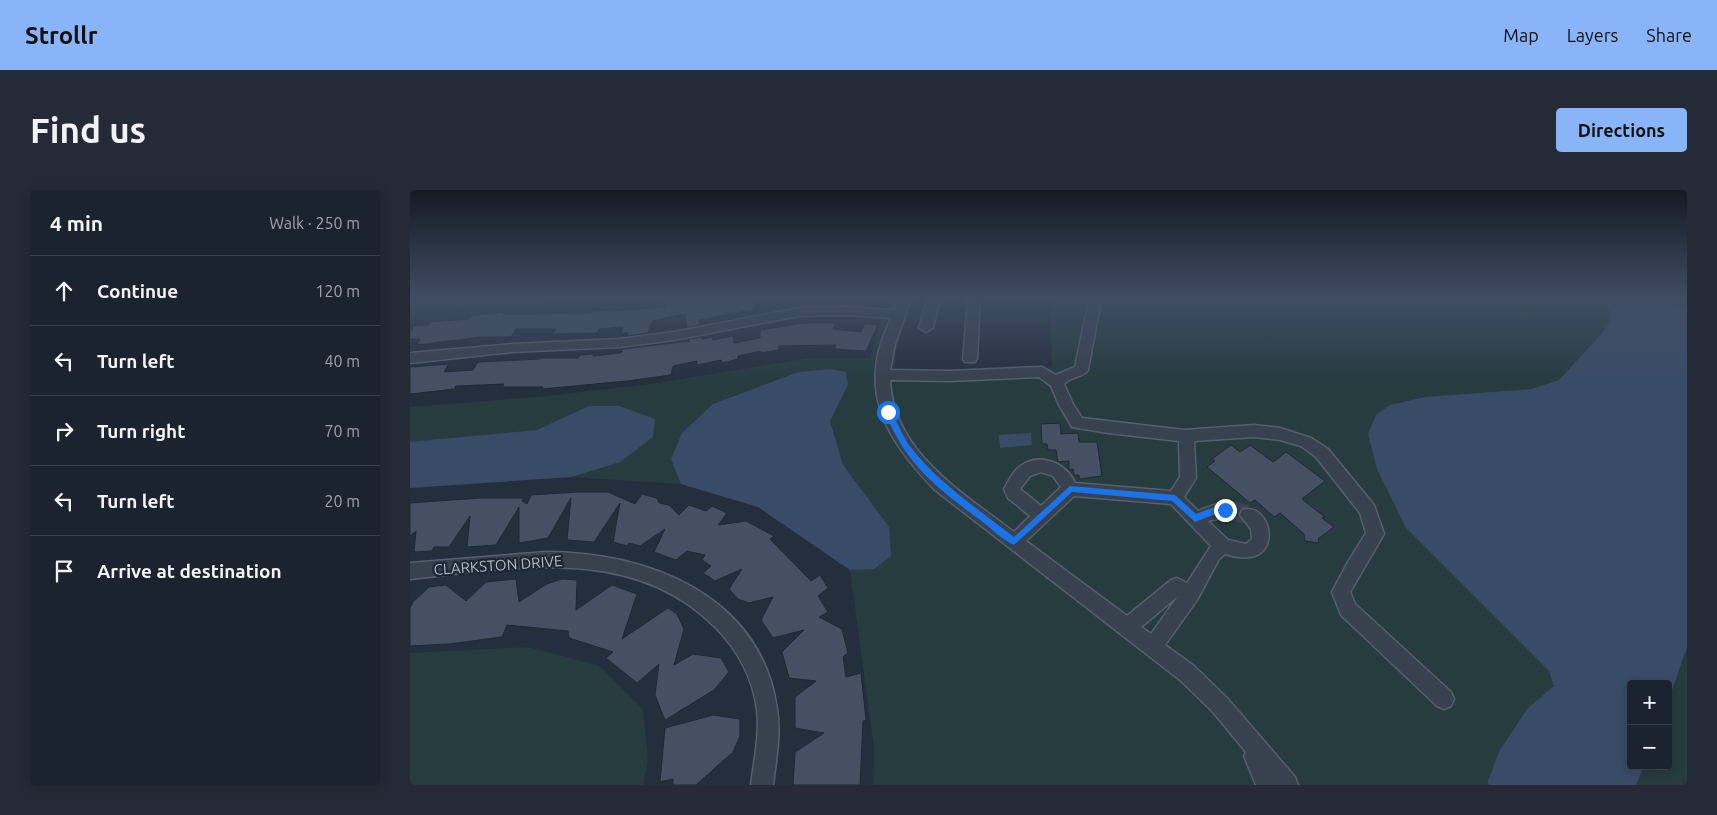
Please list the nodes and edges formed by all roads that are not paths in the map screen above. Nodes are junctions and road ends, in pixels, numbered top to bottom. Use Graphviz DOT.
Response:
graph roads {
  1 [pos="722,327"];
  2 [pos="895,327"];
  3 [pos="972,327"];
  4 [pos="1090,327"];
  5 [pos="410,358"];
  6 [pos="970,359"];
  7 [pos="883,375"];
  8 [pos="1057,383"];
  9 [pos="1184,436"];
  10 [pos="1070,489"];
  11 [pos="1175,498"];
  12 [pos="1228,510"];
  13 [pos="1248,515"];
  14 [pos="1041,516"];
  15 [pos="1195,518"];
  16 [pos="1014,542"];
  17 [pos="1222,546"];
  18 [pos="410,571"];
  19 [pos="1191,594"];
  20 [pos="1128,627"];
  21 [pos="1153,646"];
  22 [pos="1444,699"];
  23 [pos="1250,742"];
  24 [pos="762,785"];
  25 [pos="1267,785"];
  26 [pos="1287,785"];
  1 -- 5 [label="street"];
  2 -- 7 [label="street"];
  3 -- 6 [label="street"];
  4 -- 8 [label="street"];
  7 -- 8 [label="street"];
  7 -- 16 [label="street"];
  8 -- 9 [label="street"];
  9 -- 11 [label="street"];
  9 -- 22 [label="street"];
  10 -- 11 [label="street"];
  10 -- 14 [label="street"];
  10 -- 14 [label="street"];
  11 -- 15 [label="street"];
  12 -- 15 [label="street"];
  13 -- 17 [label="street"];
  14 -- 16 [label="street"];
  15 -- 17 [label="street"];
  16 -- 20 [label="street"];
  17 -- 19 [label="street"];
  18 -- 24 [label="street, CLARKSTON DRIVE"];
  19 -- 20 [label="street"];
  19 -- 21 [label="street"];
  20 -- 21 [label="street"];
  21 -- 23 [label="street"];
  23 -- 25 [label="street"];
  23 -- 26 [label="street"];
}
